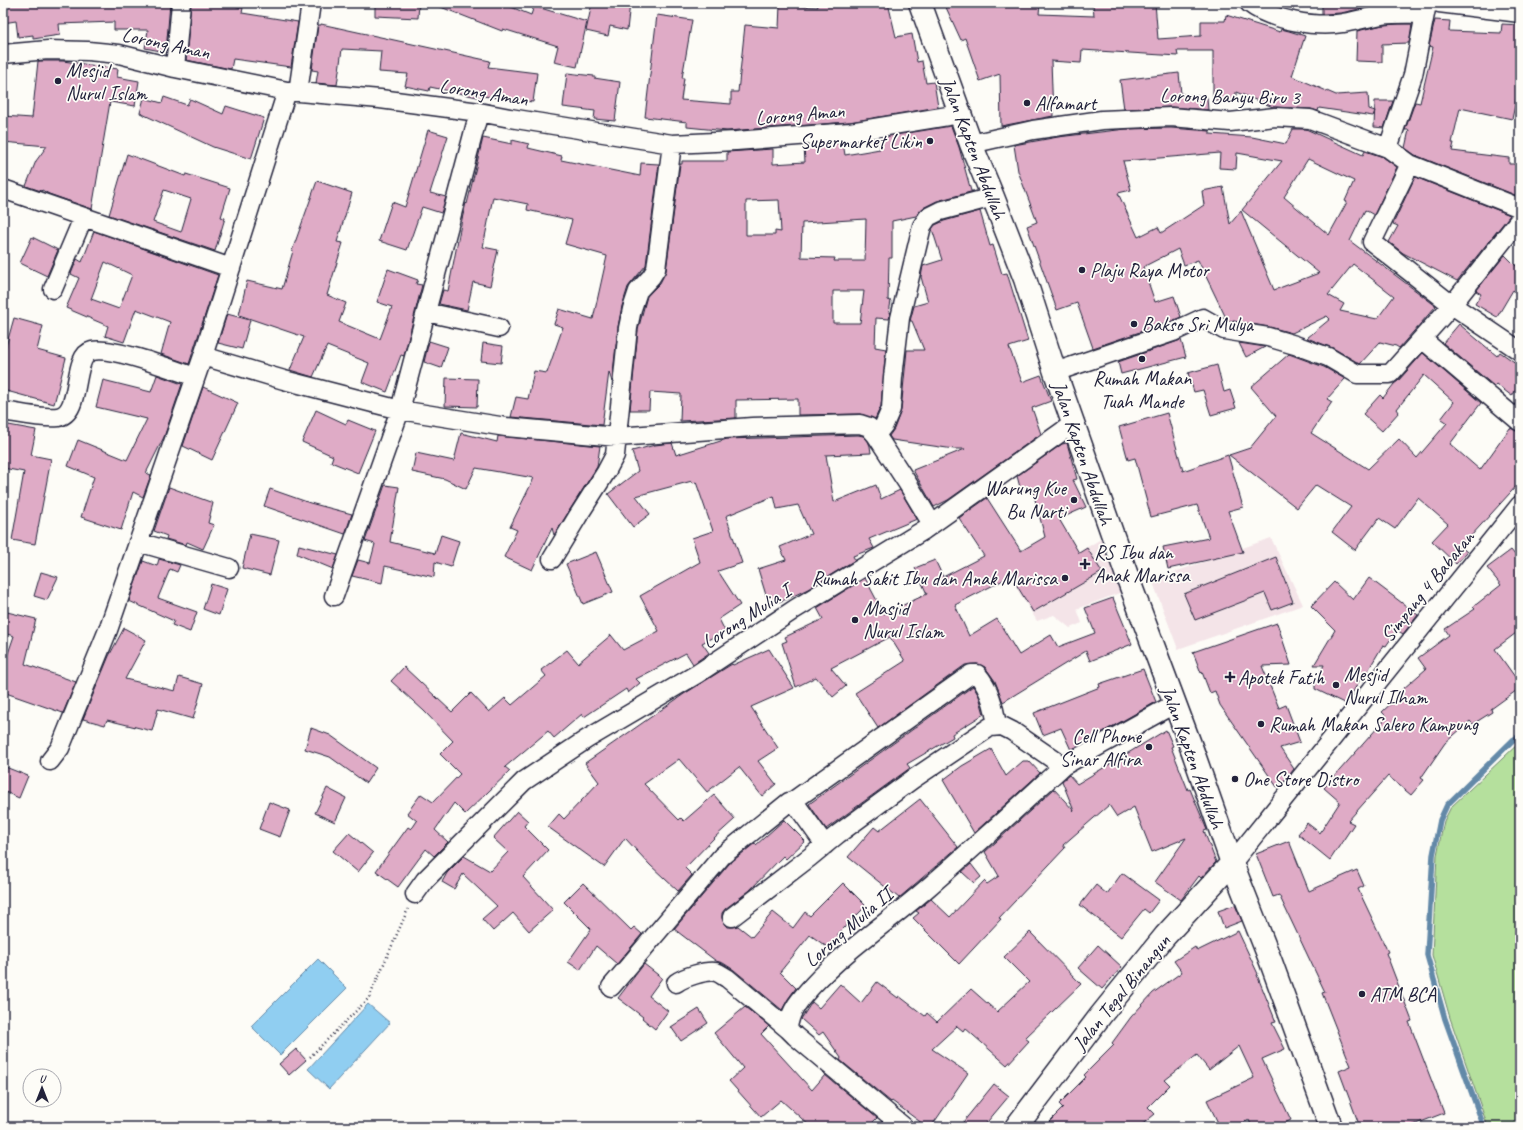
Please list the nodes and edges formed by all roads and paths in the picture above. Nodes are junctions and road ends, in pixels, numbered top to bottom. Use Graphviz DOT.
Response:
graph roads {
  1 [pos="181,3"];
  2 [pos="311,3"];
  3 [pos="920,3"];
  4 [pos="1249,3"];
  5 [pos="1439,3"];
  6 [pos="1426,9"];
  7 [pos="1520,14"];
  8 [pos="3,54"];
  9 [pos="175,68"];
  10 [pos="293,92"];
  11 [pos="479,112"];
  12 [pos="960,114"];
  13 [pos="672,144"];
  14 [pos="971,144"];
  15 [pos="1388,148"];
  16 [pos="1410,164"];
  17 [pos="3,189"];
  18 [pos="993,197"];
  19 [pos="1520,208"];
  20 [pos="83,218"];
  21 [pos="1520,219"];
  22 [pos="231,268"];
  23 [pos="53,289"];
  24 [pos="1452,306"];
  25 [pos="426,312"];
  26 [pos="499,328"];
  27 [pos="1422,339"];
  28 [pos="1520,350"];
  29 [pos="203,356"];
  30 [pos="1055,372"];
  31 [pos="195,377"];
  32 [pos="3,410"];
  33 [pos="400,410"];
  34 [pos="1074,422"];
  35 [pos="1520,422"];
  36 [pos="876,435"];
  37 [pos="617,437"];
  38 [pos="1520,505"];
  39 [pos="932,524"];
  40 [pos="138,542"];
  41 [pos="552,560"];
  42 [pos="229,568"];
  43 [pos="334,596"];
  44 [pos="1174,704"];
  45 [pos="997,726"];
  46 [pos="50,761"];
  47 [pos="1063,766"];
  48 [pos="793,801"];
  49 [pos="825,845"];
  50 [pos="1232,863"];
  51 [pos="415,894"];
  52 [pos="732,917"];
  53 [pos="676,983"];
  54 [pos="611,987"];
  55 [pos="788,1029"];
  56 [pos="310,1057"];
  57 [pos="904,1127"];
  58 [pos="1016,1127"];
  59 [pos="1331,1127"];
  1 -- 9 [label="street"];
  2 -- 10 [label="street"];
  3 -- 12 [label="main road, Jalan Kapten Abdullah"];
  4 -- 6 [label="street"];
  5 -- 7 [label="street"];
  6 -- 15 [label="street"];
  8 -- 9 [label="street, Lorong Aman"];
  9 -- 10 [label="street, Lorong Aman"];
  10 -- 11 [label="street, Lorong Aman"];
  10 -- 22 [label="street"];
  11 -- 13 [label="street, Lorong Aman"];
  11 -- 25 [label="street"];
  12 -- 13 [label="street, Lorong Aman"];
  12 -- 14 [label="main road, Jalan Kapten Abdullah"];
  13 -- 37 [label="street"];
  14 -- 15 [label="street, Lorong Banyu Biru 3"];
  14 -- 18 [label="main road, Jalan Kapten Abdullah"];
  15 -- 16 [label="street, Lorong Banyu Biru 3"];
  16 -- 19 [label="street, Lorong Banyu Biru 3"];
  16 -- 24 [label="street"];
  17 -- 20 [label="street"];
  18 -- 30 [label="main road, Jalan Kapten Abdullah"];
  18 -- 36 [label="street"];
  20 -- 22 [label="street"];
  20 -- 23 [label="street"];
  21 -- 24 [label="street"];
  22 -- 29 [label="street"];
  24 -- 27 [label="street"];
  24 -- 28 [label="street"];
  25 -- 26 [label="street"];
  25 -- 33 [label="street"];
  27 -- 30 [label="street"];
  27 -- 35 [label="street"];
  29 -- 31 [label="street"];
  29 -- 33 [label="street"];
  30 -- 34 [label="main road, Jalan Kapten Abdullah"];
  31 -- 32 [label="street"];
  31 -- 40 [label="street"];
  33 -- 37 [label="street"];
  33 -- 43 [label="street"];
  34 -- 39 [label="street, Lorong Mulia I"];
  34 -- 44 [label="main road, Jalan Kapten Abdullah"];
  36 -- 37 [label="street"];
  36 -- 39 [label="street"];
  37 -- 41 [label="street"];
  38 -- 50 [label="street, Simpang 4 Babakan"];
  39 -- 51 [label="street, Lorong Mulia I"];
  40 -- 42 [label="street"];
  40 -- 46 [label="street"];
  44 -- 47 [label="street, Lorong Mulia II"];
  44 -- 50 [label="main road, Jalan Kapten Abdullah"];
  45 -- 47 [label="street"];
  45 -- 48 [label="street"];
  45 -- 49 [label="street"];
  47 -- 55 [label="street, Lorong Mulia II"];
  48 -- 49 [label="street"];
  48 -- 54 [label="street"];
  49 -- 52 [label="street"];
  50 -- 58 [label="main road, Jalan Tegal Binangun"];
  50 -- 59 [label="main road, Jalan Kapten Abdullah"];
  51 -- 56 [label="path"];
  53 -- 55 [label="street"];
  55 -- 57 [label="street"];
}
